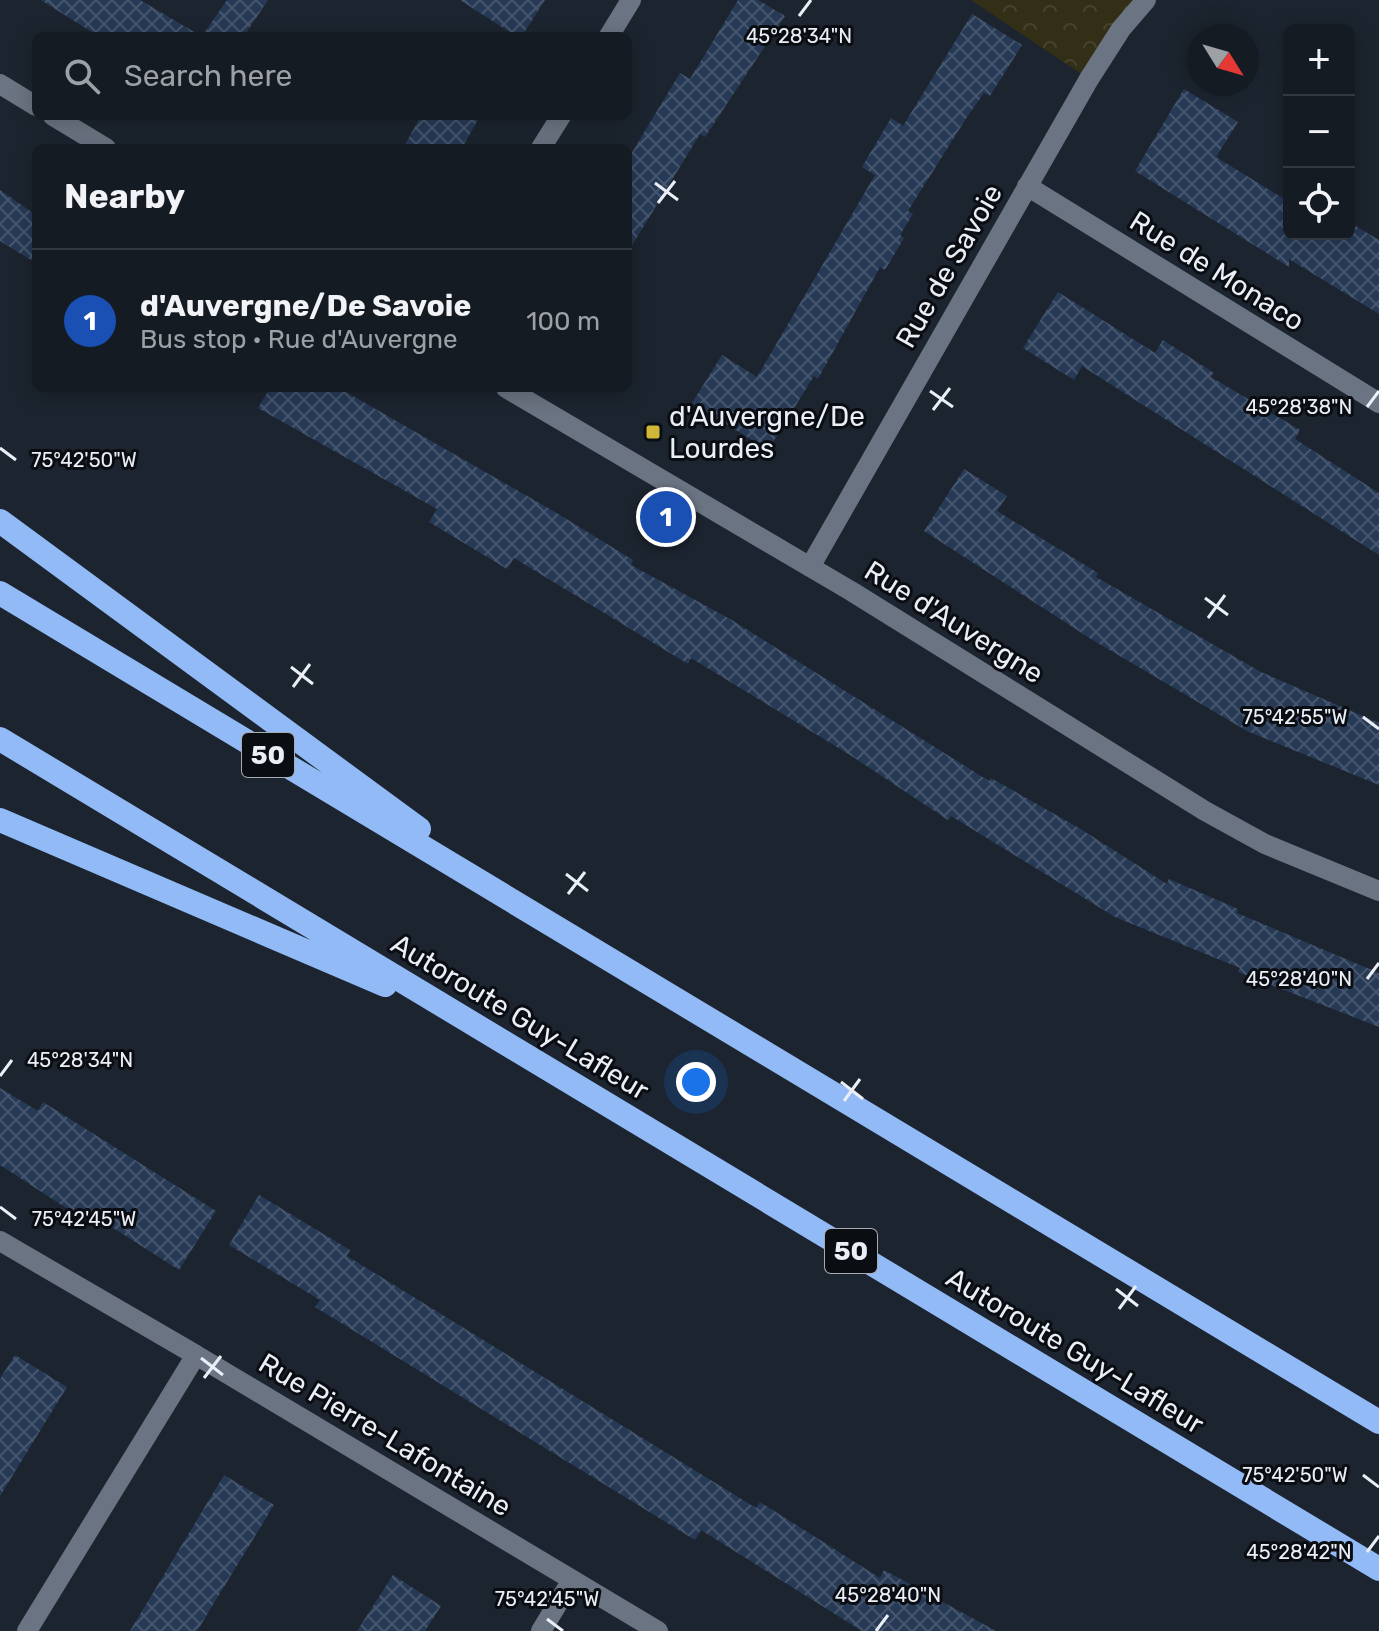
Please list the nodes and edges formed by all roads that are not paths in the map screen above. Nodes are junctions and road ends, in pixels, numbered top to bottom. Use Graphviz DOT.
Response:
graph roads {
  1 [pos="631,0"];
  2 [pos="1146,0"];
  3 [pos="611,32"];
  4 [pos="0,84"];
  5 [pos="32,104"];
  6 [pos="60,120"];
  7 [pos="558,120"];
  8 [pos="99,144"];
  9 [pos="544,144"];
  10 [pos="1027,186"];
  11 [pos="513,392"];
  12 [pos="1379,403"];
  13 [pos="0,521"];
  14 [pos="810,567"];
  15 [pos="0,593"];
  16 [pos="0,739"];
  17 [pos="0,820"];
  18 [pos="1379,891"];
  19 [pos="536,916"];
  20 [pos="468,1020"];
  21 [pos="0,1241"];
  22 [pos="196,1355"];
  23 [pos="1379,1422"];
  24 [pos="1379,1569"];
  25 [pos="572,1580"];
  26 [pos="27,1631"];
  27 [pos="541,1631"];
  28 [pos="658,1631"];
  1 -- 3 [label="street"];
  2 -- 10 [label="street, Rue de Savoie"];
  4 -- 5 [label="street"];
  6 -- 8 [label="street"];
  7 -- 9 [label="street"];
  10 -- 12 [label="street, Rue de Monaco"];
  10 -- 14 [label="street, Rue de Savoie"];
  11 -- 14 [label="street, Rue d'Auvergne"];
  13 -- 19 [label="highway"];
  14 -- 18 [label="street, Rue d'Auvergne"];
  15 -- 19 [label="highway, 50"];
  16 -- 20 [label="highway, Autoroute Guy-Lafleur / 50"];
  17 -- 20 [label="highway"];
  19 -- 23 [label="highway, 50"];
  20 -- 24 [label="highway, Autoroute Guy-Lafleur / 50"];
  21 -- 22 [label="street, Rue Pierre-Lafontaine"];
  22 -- 25 [label="street, Rue Pierre-Lafontaine"];
  22 -- 26 [label="street"];
  25 -- 27 [label="street"];
  25 -- 28 [label="street, Rue Pierre-Lafontaine"];
}
